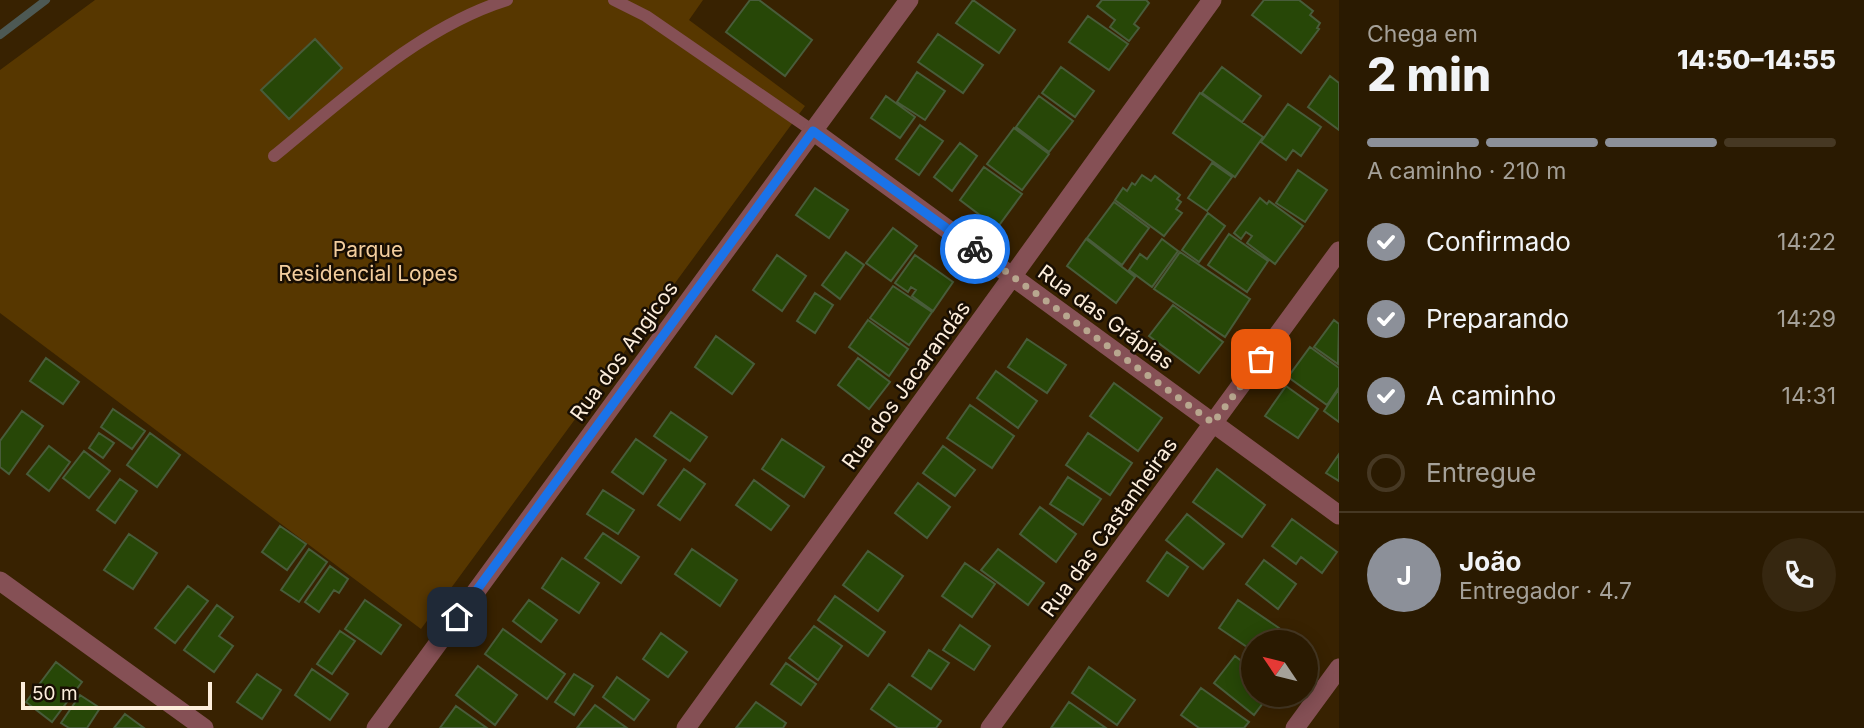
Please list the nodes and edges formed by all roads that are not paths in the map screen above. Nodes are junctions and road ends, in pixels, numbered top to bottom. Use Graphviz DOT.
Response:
graph roads {
  1 [pos="507,0"];
  2 [pos="614,0"];
  3 [pos="909,0"];
  4 [pos="1212,0"];
  5 [pos="813,131"];
  6 [pos="274,156"];
  7 [pos="1339,251"];
  8 [pos="1012,276"];
  9 [pos="1213,423"];
  10 [pos="1339,514"];
  11 [pos="0,581"];
  12 [pos="1339,668"];
  13 [pos="204,728"];
  14 [pos="376,728"];
  15 [pos="686,728"];
  16 [pos="990,728"];
  17 [pos="1295,728"];
  1 -- 6 [label="lane"];
  2 -- 5 [label="lane"];
  3 -- 5 [label="street, Rua dos Angicos"];
  4 -- 8 [label="street, Rua dos Jacarandás"];
  5 -- 8 [label="street, Rua das Grápias"];
  5 -- 14 [label="street, Rua dos Angicos"];
  7 -- 9 [label="street, Rua das Castanheiras"];
  8 -- 9 [label="street, Rua das Grápias"];
  8 -- 15 [label="street, Rua dos Jacarandás"];
  9 -- 10 [label="street, Rua das Grápias"];
  9 -- 16 [label="street, Rua das Castanheiras"];
  11 -- 13 [label="street"];
  12 -- 17 [label="street"];
}
